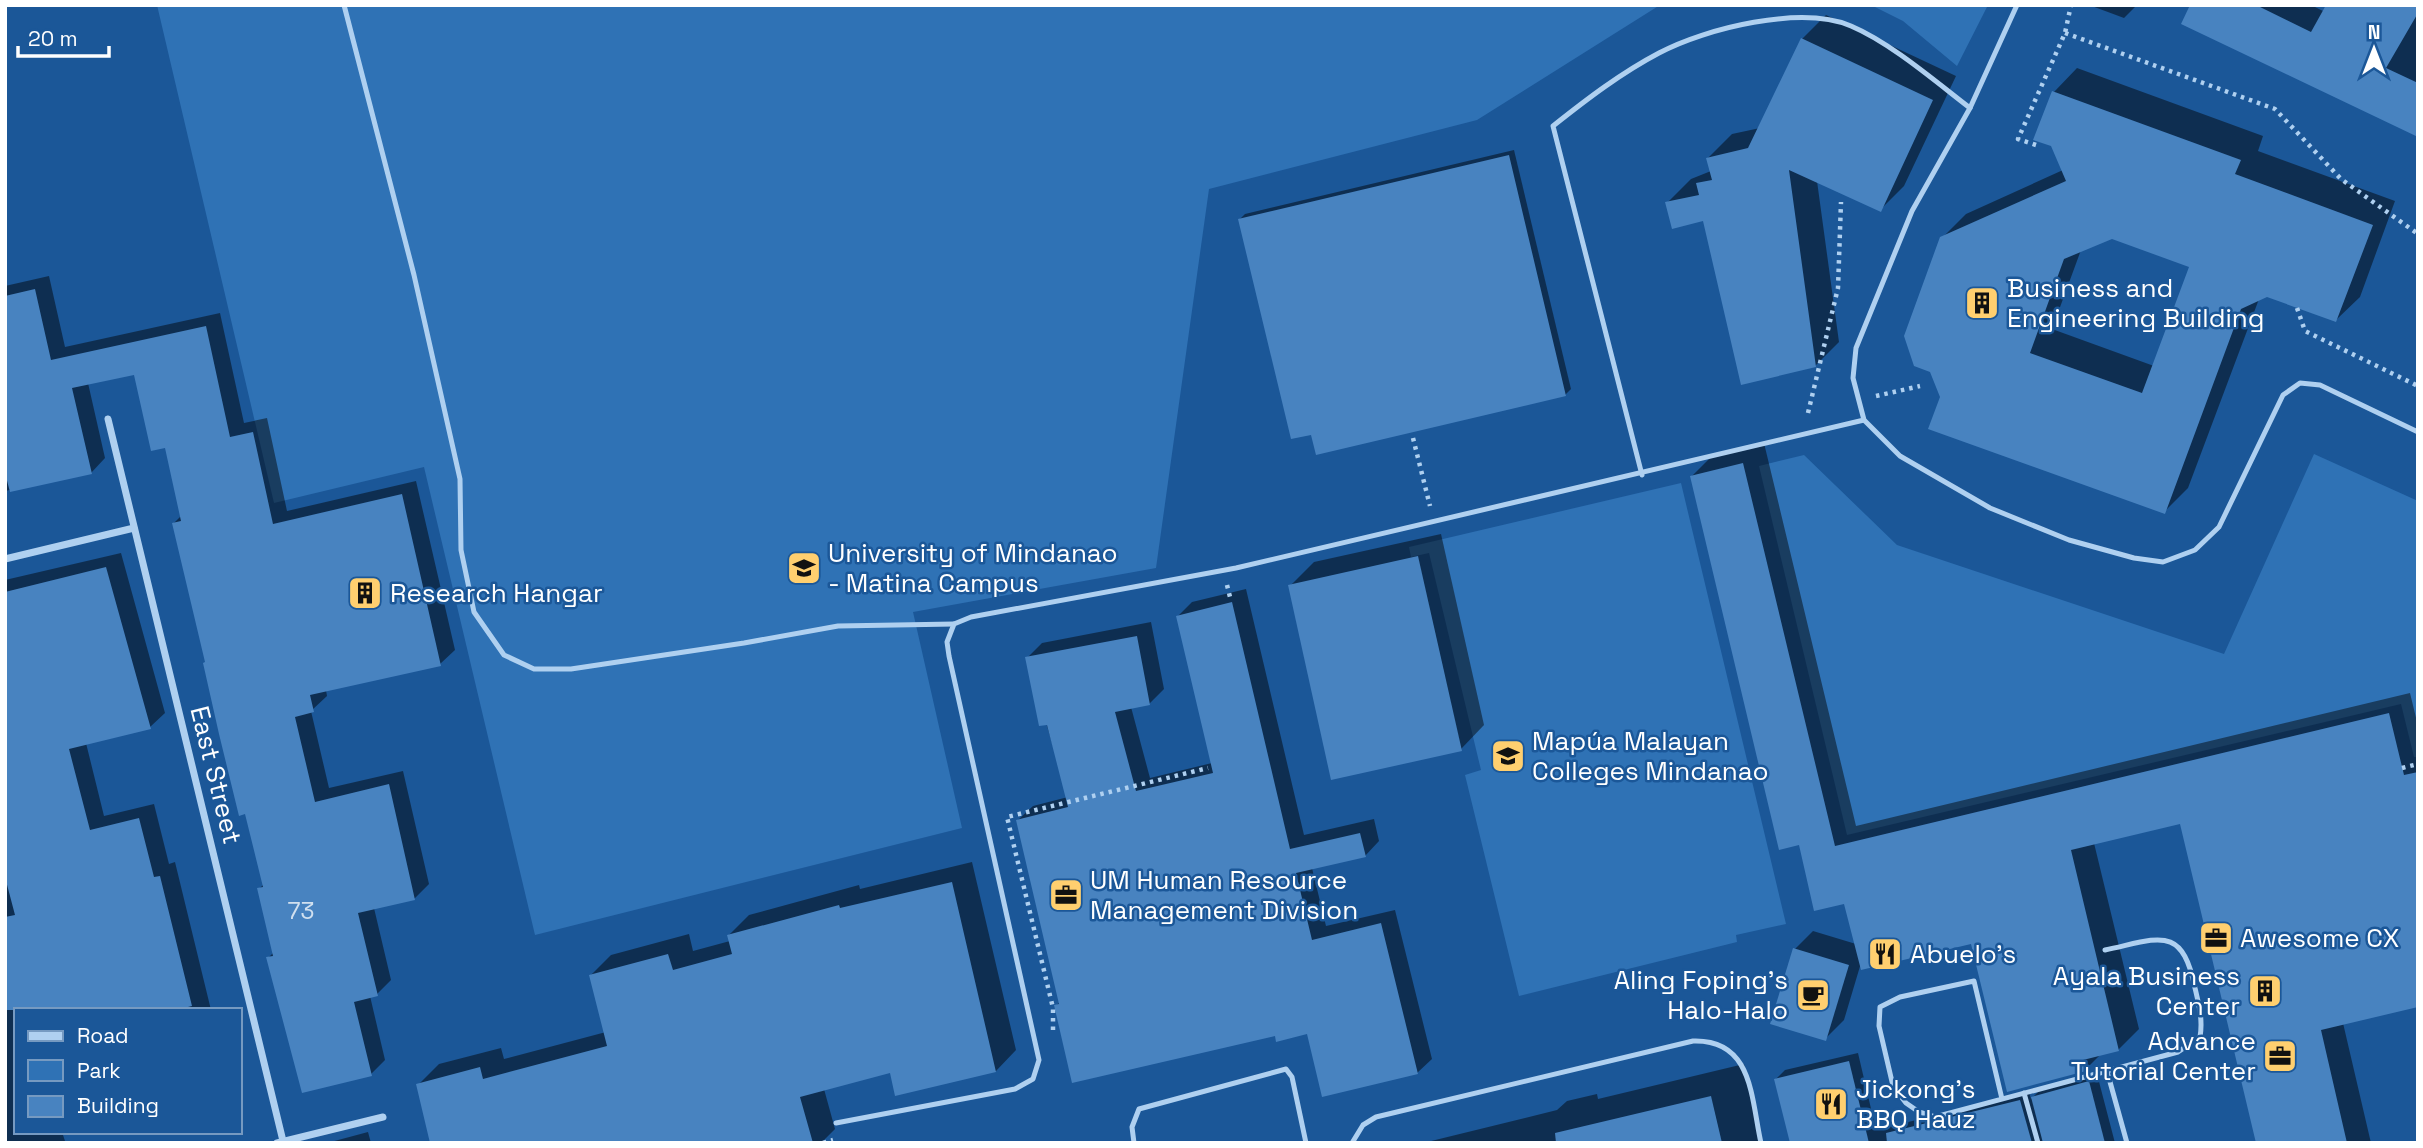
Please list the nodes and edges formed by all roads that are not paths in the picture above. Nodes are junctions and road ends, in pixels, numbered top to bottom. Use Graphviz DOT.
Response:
graph roads {
  1 [pos="344,5"];
  2 [pos="2018,5"];
  3 [pos="1970,108"];
  4 [pos="108,419"];
  5 [pos="1864,420"];
  6 [pos="2418,432"];
  7 [pos="1642,475"];
  8 [pos="134,528"];
  9 [pos="5,559"];
  10 [pos="954,624"];
  11 [pos="2105,950"];
  12 [pos="2107,1071"];
  13 [pos="2024,1093"];
  14 [pos="2003,1099"];
  15 [pos="383,1117"];
  16 [pos="836,1123"];
  17 [pos="280,1142"];
  18 [pos="1134,1143"];
  19 [pos="1306,1143"];
  20 [pos="1352,1143"];
  21 [pos="1761,1143"];
  22 [pos="2038,1143"];
  23 [pos="2127,1143"];
  1 -- 10 [label="lane"];
  2 -- 3 [label="lane"];
  3 -- 5 [label="lane"];
  3 -- 7 [label="lane"];
  4 -- 8 [label="street, East Street"];
  5 -- 6 [label="lane"];
  5 -- 7 [label="lane"];
  7 -- 10 [label="lane"];
  8 -- 9 [label="street"];
  8 -- 17 [label="street, East Street"];
  10 -- 16 [label="lane"];
  11 -- 12 [label="lane"];
  12 -- 13 [label="lane"];
  12 -- 23 [label="lane"];
  13 -- 14 [label="lane"];
  13 -- 22 [label="lane"];
  14 -- 14 [label="lane"];
  15 -- 17 [label="street"];
  18 -- 19 [label="lane"];
  20 -- 21 [label="lane"];
}
